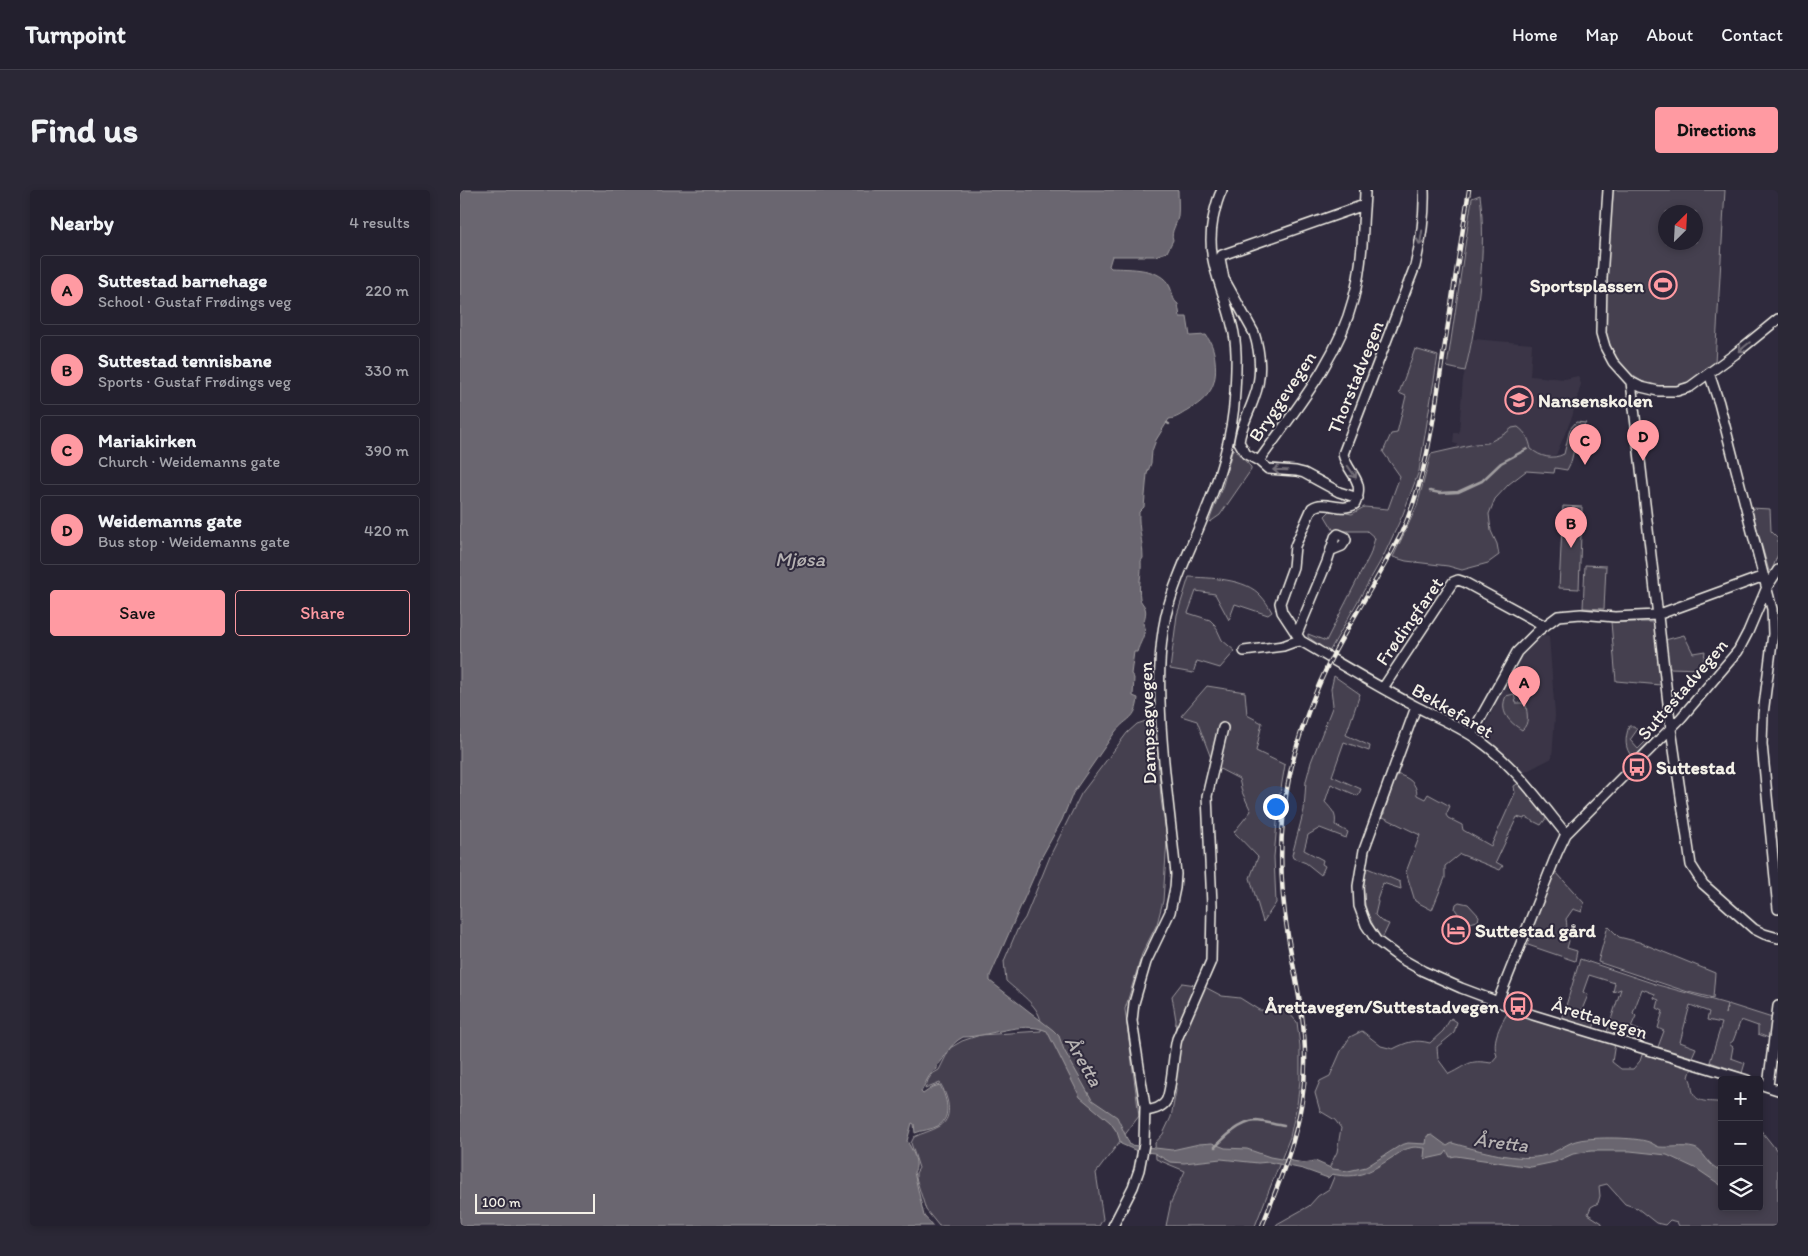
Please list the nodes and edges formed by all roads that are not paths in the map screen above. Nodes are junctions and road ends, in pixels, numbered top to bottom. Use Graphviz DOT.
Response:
graph roads {
  1 [pos="1222,190"];
  2 [pos="1365,190"];
  3 [pos="1424,190"];
  4 [pos="1608,190"];
  5 [pos="1364,205"];
  6 [pos="1778,319"];
  7 [pos="1709,373"];
  8 [pos="1631,382"];
  9 [pos="1258,461"];
  10 [pos="1358,498"];
  11 [pos="1332,550"];
  12 [pos="1778,570"];
  13 [pos="1766,582"];
  14 [pos="1657,615"];
  15 [pos="1545,626"];
  16 [pos="1299,638"];
  17 [pos="1244,651"];
  18 [pos="1383,688"];
  19 [pos="1416,707"];
  20 [pos="1223,728"];
  21 [pos="1671,729"];
  22 [pos="1471,735"];
  23 [pos="1774,829"];
  24 [pos="1566,834"];
  25 [pos="1778,909"];
  26 [pos="1778,937"];
  27 [pos="1498,1001"];
  28 [pos="1778,1011"];
  29 [pos="1734,1076"];
  30 [pos="1764,1085"];
  31 [pos="1778,1090"];
  32 [pos="1145,1111"];
  33 [pos="1113,1226"];
  1 -- 32 [label="street, Dampsagvegen"];
  2 -- 5 [label="street, Bryggevegen"];
  3 -- 10 [label="street, Thorstadvegen, one-way"];
  4 -- 8 [label="street"];
  5 -- 9 [label="street, Bryggevegen"];
  5 -- 9 [label="street, Bryggevegen"];
  6 -- 7 [label="street, one-way"];
  7 -- 8 [label="street"];
  7 -- 13 [label="street"];
  8 -- 14 [label="street"];
  10 -- 9 [label="street, one-way"];
  10 -- 16 [label="street, Bekkefaret"];
  11 -- 16 [label="street"];
  12 -- 13 [label="street, Suttestadvegen"];
  13 -- 14 [label="street"];
  13 -- 21 [label="street, Suttestadvegen"];
  13 -- 23 [label="street"];
  14 -- 15 [label="street"];
  14 -- 21 [label="street"];
  15 -- 18 [label="street, Frødingfaret"];
  15 -- 22 [label="street"];
  16 -- 17 [label="street"];
  16 -- 18 [label="street, Bekkefaret"];
  18 -- 19 [label="street, Bekkefaret"];
  19 -- 22 [label="street, Bekkefaret"];
  19 -- 27 [label="street, Årettavegen"];
  20 -- 32 [label="street"];
  21 -- 24 [label="street, Suttestadvegen"];
  21 -- 26 [label="street"];
  22 -- 24 [label="street, Bekkefaret"];
  23 -- 25 [label="street"];
  24 -- 27 [label="street, Suttestadvegen"];
  27 -- 29 [label="street, Årettavegen"];
  28 -- 30 [label="street"];
  30 -- 31 [label="street"];
  32 -- 33 [label="street, Dampsagvegen"];
}
